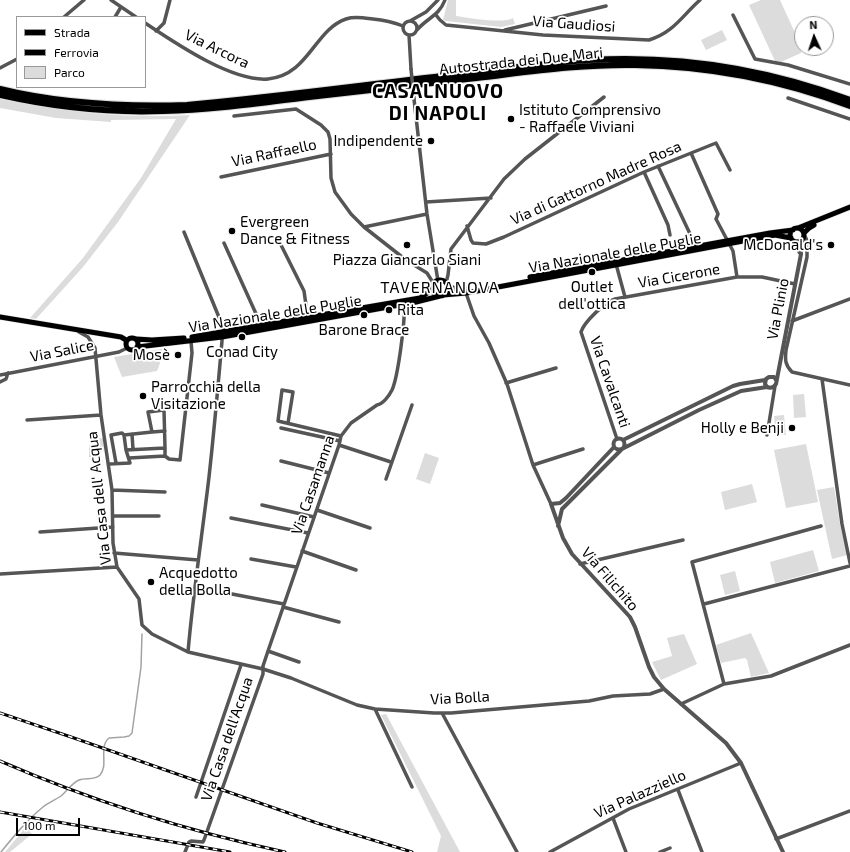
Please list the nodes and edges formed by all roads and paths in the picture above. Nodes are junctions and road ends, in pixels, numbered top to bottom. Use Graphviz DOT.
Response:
graph roads {
  1 [pos="84,0"];
  2 [pos="111,0"];
  3 [pos="170,0"];
  4 [pos="438,0"];
  5 [pos="445,0"];
  6 [pos="700,0"];
  7 [pos="606,6"];
  8 [pos="121,7"];
  9 [pos="436,15"];
  10 [pos="733,15"];
  11 [pos="65,16"];
  12 [pos="116,16"];
  13 [pos="134,16"];
  14 [pos="409,21"];
  15 [pos="146,24"];
  16 [pos="403,26"];
  17 [pos="156,31"];
  18 [pos="416,31"];
  19 [pos="502,31"];
  20 [pos="409,35"];
  21 [pos="16,59"];
  22 [pos="0,68"];
  23 [pos="850,84"];
  24 [pos="0,89"];
  25 [pos="0,95"];
  26 [pos="604,97"];
  27 [pos="788,98"];
  28 [pos="850,100"];
  29 [pos="206,106"];
  30 [pos="850,106"];
  31 [pos="185,108"];
  32 [pos="234,116"];
  33 [pos="850,119"];
  34 [pos="690,153"];
  35 [pos="331,154"];
  36 [pos="658,166"];
  37 [pos="730,170"];
  38 [pos="644,172"];
  39 [pos="221,177"];
  40 [pos="491,198"];
  41 [pos="426,202"];
  42 [pos="850,207"];
  43 [pos="850,210"];
  44 [pos="427,214"];
  45 [pos="467,226"];
  46 [pos="364,227"];
  47 [pos="795,229"];
  48 [pos="184,232"];
  49 [pos="804,234"];
  50 [pos="670,235"];
  51 [pos="792,240"];
  52 [pos="801,241"];
  53 [pos="729,242"];
  54 [pos="224,243"];
  55 [pos="280,243"];
  56 [pos="693,249"];
  57 [pos="807,250"];
  58 [pos="801,254"];
  59 [pos="616,263"];
  60 [pos="737,277"];
  61 [pos="438,281"];
  62 [pos="795,284"];
  63 [pos="447,285"];
  64 [pos="433,288"];
  65 [pos="465,291"];
  66 [pos="442,296"];
  67 [pos="625,297"];
  68 [pos="850,299"];
  69 [pos="404,302"];
  70 [pos="0,317"];
  71 [pos="308,320"];
  72 [pos="792,321"];
  73 [pos="262,327"];
  74 [pos="71,329"];
  75 [pos="581,332"];
  76 [pos="223,335"];
  77 [pos="136,339"];
  78 [pos="126,340"];
  79 [pos="191,341"];
  80 [pos="137,347"];
  81 [pos="127,348"];
  82 [pos="95,356"];
  83 [pos="556,368"];
  84 [pos="779,369"];
  85 [pos="8,373"];
  86 [pos="0,375"];
  87 [pos="772,376"];
  88 [pos="822,379"];
  89 [pos="765,380"];
  90 [pos="776,380"];
  91 [pos="0,382"];
  92 [pos="506,383"];
  93 [pos="850,385"];
  94 [pos="775,386"];
  95 [pos="767,387"];
  96 [pos="412,405"];
  97 [pos="101,415"];
  98 [pos="27,420"];
  99 [pos="288,424"];
  100 [pos="281,428"];
  101 [pos="165,431"];
  102 [pos="152,432"];
  103 [pos="132,434"];
  104 [pos="124,435"];
  105 [pos="767,435"];
  106 [pos="617,439"];
  107 [pos="623,440"];
  108 [pos="340,441"];
  109 [pos="614,447"];
  110 [pos="165,448"];
  111 [pos="133,449"];
  112 [pos="583,449"];
  113 [pos="126,450"];
  114 [pos="622,450"];
  115 [pos="165,456"];
  116 [pos="129,458"];
  117 [pos="281,461"];
  118 [pos="391,462"];
  119 [pos="116,463"];
  120 [pos="109,464"];
  121 [pos="533,465"];
  122 [pos="329,473"];
  123 [pos="386,479"];
  124 [pos="112,490"];
  125 [pos="165,492"];
  126 [pos="551,504"];
  127 [pos="262,506"];
  128 [pos="317,510"];
  129 [pos="113,516"];
  130 [pos="159,516"];
  131 [pos="314,517"];
  132 [pos="231,518"];
  133 [pos="558,526"];
  134 [pos="820,526"];
  135 [pos="113,527"];
  136 [pos="370,528"];
  137 [pos="40,532"];
  138 [pos="308,533"];
  139 [pos="683,540"];
  140 [pos="302,551"];
  141 [pos="114,552"];
  142 [pos="251,559"];
  143 [pos="198,560"];
  144 [pos="850,563"];
  145 [pos="580,564"];
  146 [pos="850,566"];
  147 [pos="117,567"];
  148 [pos="296,567"];
  149 [pos="356,570"];
  150 [pos="0,574"];
  151 [pos="232,594"];
  152 [pos="704,604"];
  153 [pos="284,605"];
  154 [pos="339,622"];
  155 [pos="850,645"];
  156 [pos="268,651"];
  157 [pos="188,652"];
  158 [pos="299,662"];
  159 [pos="241,665"];
  160 [pos="264,669"];
  161 [pos="724,684"];
  162 [pos="664,689"];
  163 [pos="681,704"];
  164 [pos="375,709"];
  165 [pos="442,713"];
  166 [pos="741,763"];
  167 [pos="412,787"];
  168 [pos="678,790"];
  169 [pos="196,797"];
  170 [pos="850,811"];
  171 [pos="613,818"];
  172 [pos="776,839"];
  173 [pos="670,848"];
  174 [pos="185,852"];
  175 [pos="516,852"];
  176 [pos="550,852"];
  177 [pos="626,852"];
  178 [pos="660,852"];
  179 [pos="702,852"];
  180 [pos="783,852"];
  1 -- 11 [label="street"];
  2 -- 8 [label="street"];
  3 -- 17 [label="street"];
  4 -- 14 [label="street"];
  5 -- 9 [label="street"];
  6 -- 19 [label="street, Via Gaudiosi"];
  7 -- 19 [label="street"];
  8 -- 12 [label="street"];
  8 -- 13 [label="street"];
  9 -- 18 [label="street"];
  9 -- 19 [label="street, Via Gaudiosi"];
  10 -- 23 [label="street"];
  14 -- 16 [label="street"];
  14 -- 18 [label="street"];
  15 -- 17 [label="street, Via Arcora"];
  16 -- 17 [label="street, Via Arcora"];
  16 -- 20 [label="street"];
  18 -- 20 [label="street"];
  20 -- 41 [label="street, bridge"];
  21 -- 22 [label="street"];
  24 -- 31 [label="highway, Autostrada dei Due Mari"];
  25 -- 31 [label="highway, Autostrada dei Due Mari"];
  26 -- 40 [label="street"];
  27 -- 33 [label="street"];
  28 -- 29 [label="highway, Autostrada dei Due Mari"];
  29 -- 30 [label="highway, Autostrada dei Due Mari"];
  29 -- 31 [label="highway, Autostrada dei Due Mari"];
  32 -- 35 [label="street"];
  34 -- 36 [label="street, Via di Gattorno Madre Rosa"];
  34 -- 37 [label="street, Via di Gattorno Madre Rosa"];
  34 -- 53 [label="street"];
  35 -- 39 [label="street, Via Raffaello"];
  35 -- 46 [label="street"];
  36 -- 38 [label="street, Via di Gattorno Madre Rosa"];
  36 -- 56 [label="street"];
  38 -- 45 [label="street, Via di Gattorno Madre Rosa"];
  38 -- 50 [label="street"];
  40 -- 41 [label="street"];
  40 -- 45 [label="street"];
  41 -- 44 [label="street"];
  42 -- 47 [label="main road, Via Nazionale delle Puglie"];
  43 -- 49 [label="main road"];
  44 -- 46 [label="street"];
  44 -- 61 [label="street"];
  45 -- 63 [label="street"];
  46 -- 64 [label="street"];
  47 -- 49 [label="main road"];
  47 -- 51 [label="main road"];
  47 -- 53 [label="main road, Via Nazionale delle Puglie"];
  48 -- 76 [label="street"];
  49 -- 52 [label="main road"];
  49 -- 57 [label="street"];
  51 -- 52 [label="main road"];
  51 -- 53 [label="main road, Via Nazionale delle Puglie"];
  51 -- 58 [label="street"];
  52 -- 57 [label="street"];
  52 -- 58 [label="street, Via Plinio"];
  53 -- 56 [label="main road, Via Nazionale delle Puglie"];
  53 -- 60 [label="street"];
  54 -- 73 [label="street"];
  55 -- 71 [label="street"];
  56 -- 59 [label="main road, Via Nazionale delle Puglie"];
  57 -- 72 [label="street"];
  58 -- 62 [label="street, Via Plinio"];
  59 -- 65 [label="main road, Via Nazionale delle Puglie"];
  59 -- 67 [label="street"];
  60 -- 62 [label="street, Via Cicerone"];
  60 -- 67 [label="street, Via Cicerone"];
  61 -- 63 [label="main road"];
  61 -- 64 [label="main road"];
  62 -- 84 [label="street, Via Plinio"];
  63 -- 65 [label="main road, Via Nazionale delle Puglie"];
  63 -- 66 [label="main road"];
  64 -- 66 [label="main road"];
  64 -- 69 [label="main road, Via Nazionale delle Puglie"];
  65 -- 66 [label="main road, Via Nazionale delle Puglie"];
  65 -- 92 [label="street, Via Filichito"];
  66 -- 69 [label="main road, Via Nazionale delle Puglie"];
  67 -- 75 [label="street, Via Cicerone"];
  68 -- 72 [label="street"];
  69 -- 71 [label="main road, Via Nazionale delle Puglie"];
  69 -- 108 [label="street, Via Casamanna"];
  70 -- 74 [label="main road"];
  71 -- 73 [label="main road, Via Nazionale delle Puglie"];
  72 -- 88 [label="street"];
  73 -- 76 [label="main road, Via Nazionale delle Puglie"];
  74 -- 78 [label="main road"];
  74 -- 82 [label="street, Via Casa dell' Acqua"];
  75 -- 106 [label="street, Via Cavalcanti"];
  76 -- 77 [label="main road, Via Nazionale delle Puglie"];
  76 -- 79 [label="main road, Via Nazionale delle Puglie"];
  76 -- 143 [label="street"];
  77 -- 78 [label="main road"];
  77 -- 80 [label="main road"];
  78 -- 81 [label="main road"];
  79 -- 80 [label="main road, Via Nazionale delle Puglie"];
  79 -- 115 [label="street"];
  80 -- 81 [label="main road"];
  81 -- 82 [label="street, Via Salice"];
  82 -- 85 [label="street, Via Salice"];
  82 -- 97 [label="street, Via Casa dell' Acqua"];
  83 -- 92 [label="street"];
  84 -- 87 [label="street"];
  84 -- 90 [label="street, Via Plinio"];
  85 -- 86 [label="street, Via Salice"];
  85 -- 91 [label="street"];
  87 -- 89 [label="street"];
  87 -- 90 [label="street"];
  88 -- 93 [label="street"];
  88 -- 144 [label="street"];
  89 -- 95 [label="street"];
  89 -- 107 [label="street"];
  90 -- 94 [label="street, Via Plinio"];
  92 -- 121 [label="street, Via Filichito"];
  94 -- 95 [label="street"];
  94 -- 105 [label="street, Via Plinio"];
  95 -- 114 [label="street"];
  96 -- 118 [label="street"];
  97 -- 98 [label="street"];
  97 -- 120 [label="street, Via Casa dell' Acqua"];
  99 -- 99 [label="street"];
  99 -- 108 [label="street"];
  100 -- 108 [label="street"];
  101 -- 102 [label="street"];
  101 -- 102 [label="street"];
  101 -- 110 [label="street"];
  102 -- 103 [label="street"];
  103 -- 104 [label="street"];
  103 -- 111 [label="street"];
  104 -- 113 [label="street"];
  104 -- 119 [label="street"];
  106 -- 107 [label="street"];
  106 -- 109 [label="street"];
  107 -- 114 [label="street"];
  108 -- 118 [label="street"];
  108 -- 122 [label="street, Via Casamanna"];
  109 -- 114 [label="street"];
  109 -- 126 [label="street"];
  110 -- 111 [label="street"];
  110 -- 115 [label="street"];
  111 -- 113 [label="street"];
  112 -- 121 [label="street"];
  113 -- 116 [label="street"];
  114 -- 133 [label="street"];
  115 -- 116 [label="street"];
  116 -- 119 [label="street"];
  117 -- 122 [label="street"];
  118 -- 123 [label="street"];
  119 -- 120 [label="street"];
  120 -- 124 [label="street, Via Casa dell' Acqua"];
  121 -- 126 [label="street, Via Filichito"];
  122 -- 128 [label="street, Via Casamanna"];
  124 -- 125 [label="street"];
  124 -- 129 [label="street, Via Casa dell' Acqua"];
  126 -- 133 [label="street, Via Filichito"];
  127 -- 131 [label="street"];
  128 -- 131 [label="street, Via Casamanna"];
  128 -- 136 [label="street"];
  129 -- 130 [label="street"];
  129 -- 135 [label="street, Via Casa dell' Acqua"];
  131 -- 138 [label="street, Via Casamanna"];
  132 -- 138 [label="street"];
  133 -- 145 [label="street, Via Filichito"];
  134 -- 152 [label="street"];
  135 -- 137 [label="street"];
  135 -- 141 [label="street, Via Casa dell' Acqua"];
  138 -- 140 [label="street, Via Casamanna"];
  139 -- 145 [label="street"];
  140 -- 148 [label="street, Via Casamanna"];
  140 -- 149 [label="street"];
  141 -- 143 [label="street"];
  141 -- 147 [label="street, Via Casa dell' Acqua"];
  142 -- 148 [label="street"];
  143 -- 157 [label="street"];
  145 -- 162 [label="street, Via Filichito"];
  146 -- 152 [label="street"];
  147 -- 150 [label="street"];
  147 -- 157 [label="street, Via Casa dell' Acqua"];
  148 -- 153 [label="street, Via Casamanna"];
  151 -- 153 [label="street"];
  152 -- 161 [label="street"];
  153 -- 154 [label="street"];
  153 -- 156 [label="street, Via Casamanna"];
  155 -- 161 [label="street"];
  156 -- 158 [label="street"];
  156 -- 160 [label="street, Via Casamanna"];
  157 -- 159 [label="street, Via Casa dell'Acqua"];
  159 -- 160 [label="street, Via Casa dell'Acqua"];
  159 -- 169 [label="street"];
  160 -- 164 [label="street, Via Bolla"];
  160 -- 174 [label="street, Via Casa dell'Acqua"];
  161 -- 163 [label="street"];
  162 -- 163 [label="street, Via Filichito"];
  162 -- 165 [label="street, Via Bolla"];
  163 -- 166 [label="street, Via Filichito"];
  164 -- 165 [label="street, Via Bolla"];
  164 -- 167 [label="street"];
  165 -- 175 [label="street"];
  166 -- 168 [label="street, Via Palazziello"];
  166 -- 172 [label="street, Via Filichito"];
  168 -- 171 [label="street, Via Palazziello"];
  168 -- 179 [label="street"];
  170 -- 172 [label="street"];
  171 -- 176 [label="street, Via Palazziello"];
  171 -- 177 [label="street"];
  172 -- 180 [label="street, Via Filichito"];
  173 -- 178 [label="street"];
}
